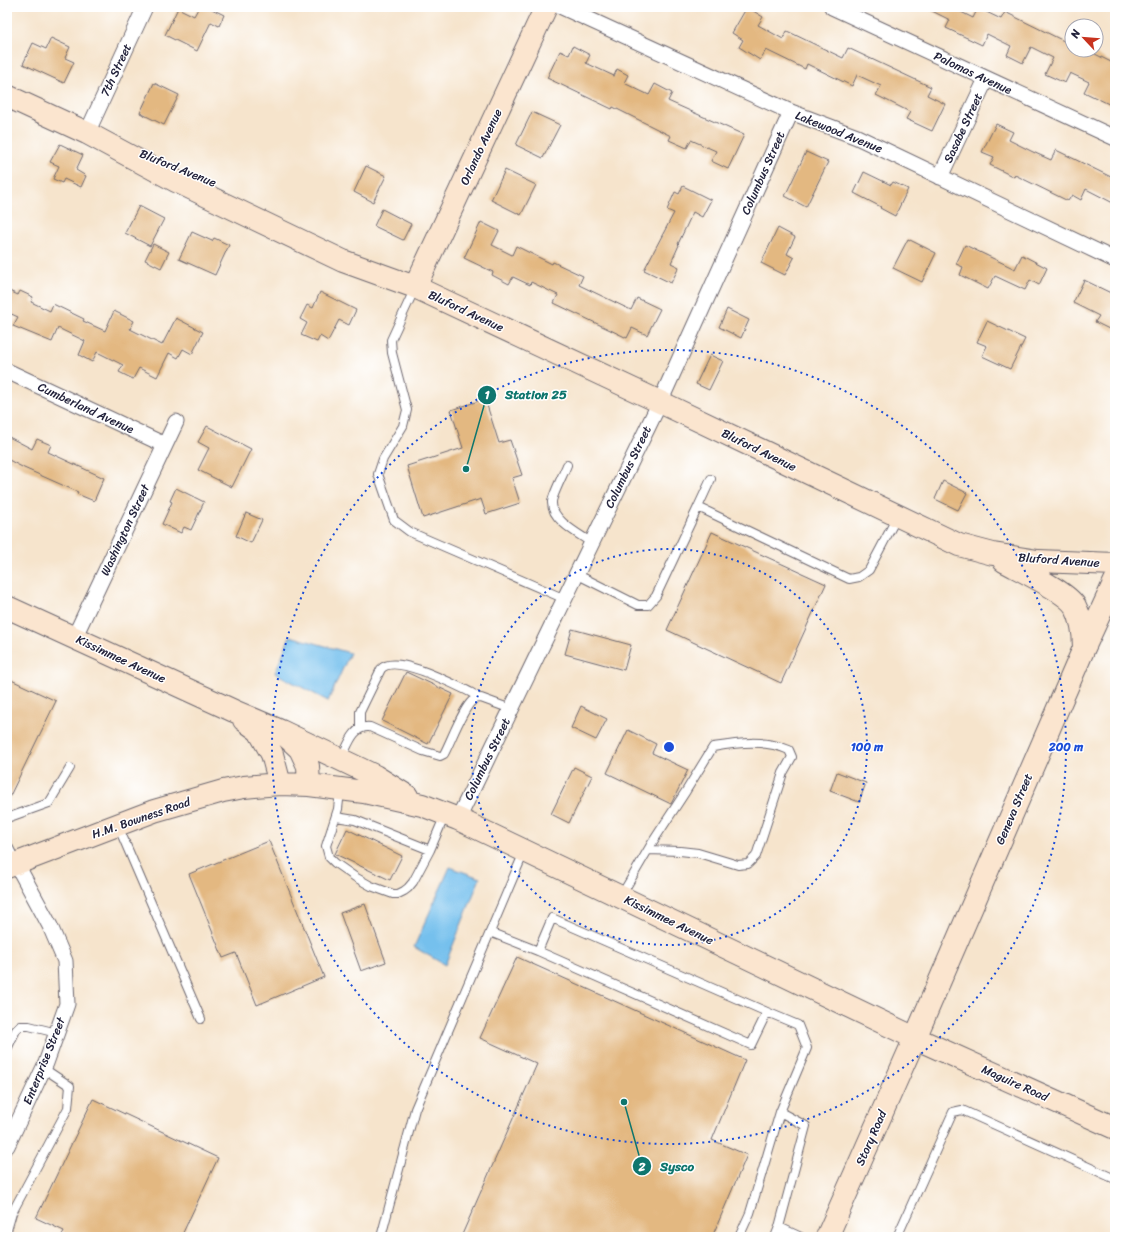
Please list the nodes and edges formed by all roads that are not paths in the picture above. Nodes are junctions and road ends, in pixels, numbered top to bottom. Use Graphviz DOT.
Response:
graph roads {
  1 [pos="145,7"];
  2 [pos="546,7"];
  3 [pos="562,7"];
  4 [pos="832,7"];
  5 [pos="986,79"];
  6 [pos="7,96"];
  7 [pos="791,112"];
  8 [pos="87,133"];
  9 [pos="1115,138"];
  10 [pos="940,177"];
  11 [pos="1115,260"];
  12 [pos="415,287"];
  13 [pos="7,371"];
  14 [pos="660,402"];
  15 [pos="176,422"];
  16 [pos="165,445"];
  17 [pos="567,465"];
  18 [pos="711,479"];
  19 [pos="698,507"];
  20 [pos="897,516"];
  21 [pos="592,543"];
  22 [pos="993,554"];
  23 [pos="1115,564"];
  24 [pos="576,574"];
  25 [pos="1115,581"];
  26 [pos="565,599"];
  27 [pos="7,607"];
  28 [pos="74,638"];
  29 [pos="1084,648"];
  30 [pos="477,698"];
  31 [pos="511,710"];
  32 [pos="234,712"];
  33 [pos="360,729"];
  34 [pos="282,731"];
  35 [pos="341,760"];
  36 [pos="70,768"];
  37 [pos="280,784"];
  38 [pos="309,785"];
  39 [pos="341,789"];
  40 [pos="422,805"];
  41 [pos="336,817"];
  42 [pos="452,817"];
  43 [pos="7,818"];
  44 [pos="118,825"];
  45 [pos="430,850"];
  46 [pos="648,850"];
  47 [pos="525,851"];
  48 [pos="10,858"];
  49 [pos="621,897"];
  50 [pos="490,932"];
  51 [pos="538,951"];
  52 [pos="767,1012"];
  53 [pos="201,1019"];
  54 [pos="57,1033"];
  55 [pos="915,1038"];
  56 [pos="7,1048"];
  57 [pos="43,1068"];
  58 [pos="780,1112"];
  59 [pos="1115,1128"];
  60 [pos="7,1146"];
  61 [pos="1115,1179"];
  62 [pos="779,1227"];
  63 [pos="7,1230"];
  64 [pos="381,1237"];
  65 [pos="739,1237"];
  66 [pos="775,1237"];
  67 [pos="801,1237"];
  68 [pos="827,1237"];
  69 [pos="897,1237"];
  1 -- 8 [label="street, 7th Street"];
  2 -- 12 [label="street, Orlando Avenue"];
  3 -- 7 [label="street, Lakewood Avenue"];
  4 -- 5 [label="street, Palomas Avenue"];
  5 -- 9 [label="street, Palomas Avenue"];
  5 -- 10 [label="street, Sasabe Street"];
  6 -- 8 [label="street, Bluford Avenue"];
  7 -- 10 [label="street, Lakewood Avenue"];
  7 -- 14 [label="street, Columbus Street"];
  8 -- 12 [label="street, Bluford Avenue"];
  10 -- 11 [label="street, Lakewood Avenue"];
  12 -- 14 [label="street, Bluford Avenue"];
  12 -- 26 [label="lane"];
  13 -- 16 [label="street, Cumberland Avenue"];
  14 -- 20 [label="street, Bluford Avenue"];
  14 -- 21 [label="street, Columbus Street"];
  15 -- 16 [label="street, Washington Street"];
  16 -- 28 [label="street, Washington Street"];
  17 -- 21 [label="lane"];
  18 -- 19 [label="lane"];
  19 -- 20 [label="lane"];
  19 -- 24 [label="lane"];
  20 -- 22 [label="street, Bluford Avenue"];
  21 -- 24 [label="street, Columbus Street"];
  22 -- 23 [label="street, Bluford Avenue"];
  22 -- 29 [label="street"];
  24 -- 26 [label="street, Columbus Street"];
  25 -- 29 [label="street, Geneva Street"];
  26 -- 31 [label="street, Columbus Street"];
  27 -- 28 [label="street, Kissimmee Avenue"];
  28 -- 32 [label="street, Kissimmee Avenue"];
  29 -- 55 [label="street, Geneva Street"];
  30 -- 31 [label="lane"];
  30 -- 33 [label="lane"];
  30 -- 33 [label="lane"];
  31 -- 42 [label="street, Columbus Street"];
  32 -- 34 [label="street, Kissimmee Avenue"];
  32 -- 37 [label="street, Kissimmee Avenue"];
  33 -- 35 [label="lane"];
  34 -- 35 [label="street, Kissimmee Avenue"];
  34 -- 38 [label="street"];
  35 -- 40 [label="street, Kissimmee Avenue"];
  36 -- 43 [label="lane"];
  37 -- 38 [label="street, Kissimmee Avenue"];
  37 -- 44 [label="street, H.M. Bowness Road"];
  38 -- 39 [label="street, Kissimmee Avenue"];
  39 -- 40 [label="street, Kissimmee Avenue"];
  39 -- 41 [label="lane"];
  40 -- 42 [label="street, Kissimmee Avenue"];
  41 -- 45 [label="lane"];
  41 -- 45 [label="lane"];
  42 -- 45 [label="lane"];
  42 -- 47 [label="street, Kissimmee Avenue"];
  44 -- 48 [label="street, H.M. Bowness Road"];
  44 -- 53 [label="lane"];
  46 -- 46 [label="lane"];
  46 -- 49 [label="lane"];
  47 -- 49 [label="street, Kissimmee Avenue"];
  47 -- 50 [label="lane"];
  48 -- 54 [label="street, Enterprise Street"];
  49 -- 55 [label="street, Kissimmee Avenue"];
  50 -- 51 [label="lane"];
  50 -- 64 [label="lane"];
  51 -- 52 [label="lane"];
  51 -- 52 [label="lane"];
  52 -- 58 [label="lane"];
  54 -- 56 [label="lane"];
  54 -- 57 [label="street, Enterprise Street"];
  55 -- 59 [label="street, Maguire Road"];
  55 -- 68 [label="street, Story Road"];
  57 -- 60 [label="street, Enterprise Street"];
  57 -- 63 [label="lane"];
  58 -- 62 [label="lane"];
  58 -- 65 [label="lane"];
  61 -- 69 [label="lane"];
  62 -- 66 [label="lane"];
  62 -- 67 [label="lane"];
}
